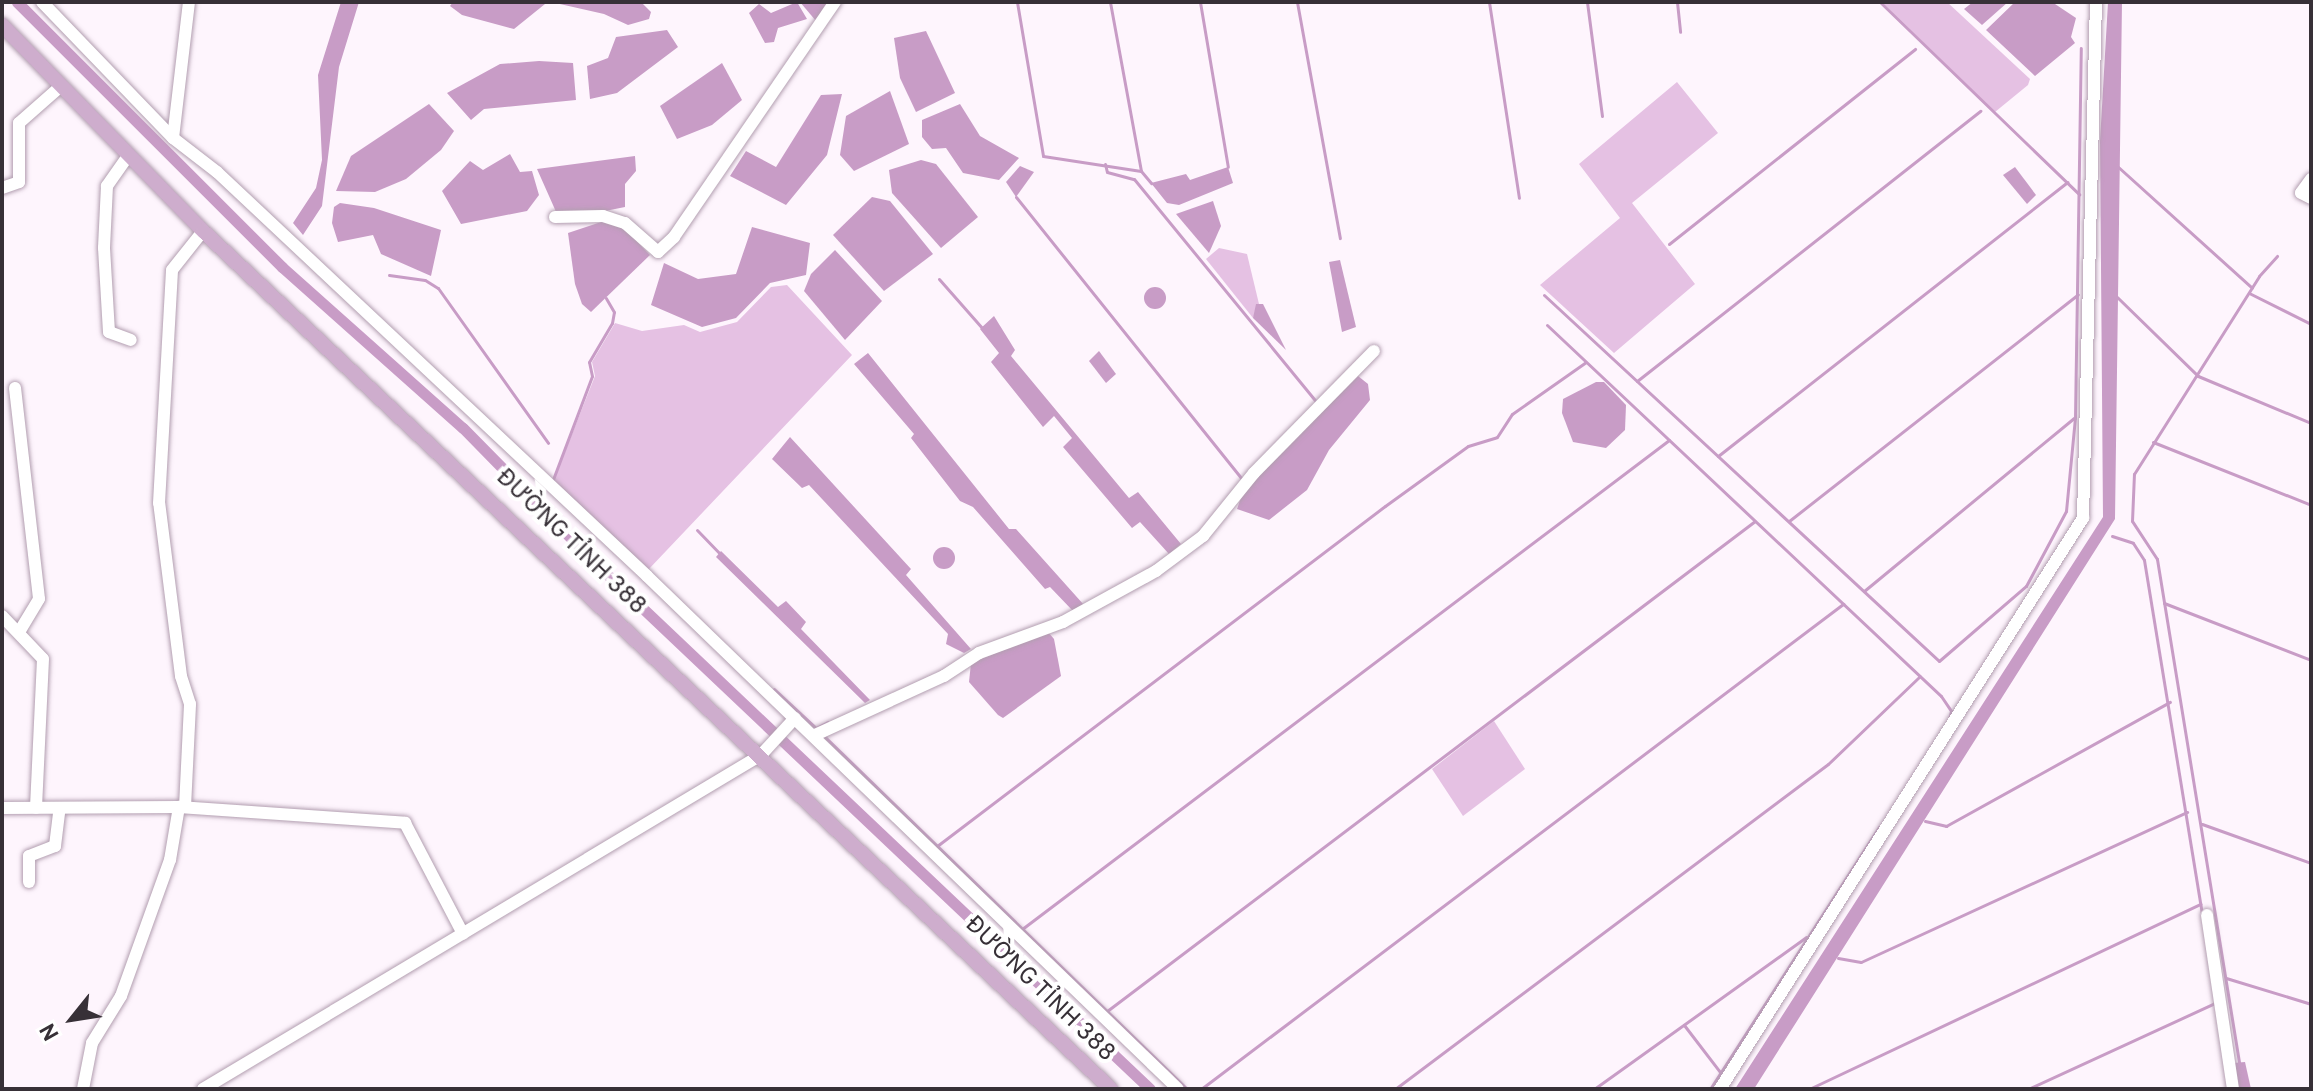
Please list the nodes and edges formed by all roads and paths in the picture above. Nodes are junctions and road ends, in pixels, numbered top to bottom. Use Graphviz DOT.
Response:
graph roads {
  1 [pos="42,2"];
  2 [pos="189,2"];
  3 [pos="835,2"];
  4 [pos="2096,2"];
  5 [pos="2,25"];
  6 [pos="61,86"];
  7 [pos="173,138"];
  8 [pos="128,156"];
  9 [pos="2311,179"];
  10 [pos="2,188"];
  11 [pos="2311,198"];
  12 [pos="555,217"];
  13 [pos="203,231"];
  14 [pos="131,340"];
  15 [pos="1374,351"];
  16 [pos="15,388"];
  17 [pos="2,616"];
  18 [pos="20,631"];
  19 [pos="794,719"];
  20 [pos="815,735"];
  21 [pos="763,752"];
  22 [pos="182,807"];
  23 [pos="2,808"];
  24 [pos="36,808"];
  25 [pos="60,808"];
  26 [pos="29,882"];
  27 [pos="2207,915"];
  28 [pos="463,934"];
  29 [pos="83,1089"];
  30 [pos="203,1089"];
  31 [pos="1111,1089"];
  32 [pos="1178,1089"];
  33 [pos="1720,1089"];
  34 [pos="2233,1089"];
  1 -- 7 [label="street"];
  2 -- 7 [label="street"];
  3 -- 12 [label="street"];
  4 -- 33 [label="street"];
  5 -- 6 [label="main road, ĐƯỜNG TỈNH 388"];
  6 -- 8 [label="main road, ĐƯỜNG TỈNH 388"];
  6 -- 10 [label="street"];
  7 -- 19 [label="street"];
  8 -- 13 [label="main road, ĐƯỜNG TỈNH 388"];
  8 -- 14 [label="street"];
  9 -- 11 [label="street"];
  13 -- 21 [label="main road, ĐƯỜNG TỈNH 388"];
  13 -- 22 [label="street"];
  15 -- 20 [label="street"];
  16 -- 18 [label="street"];
  17 -- 18 [label="street"];
  18 -- 24 [label="street"];
  19 -- 20 [label="street"];
  19 -- 21 [label="street"];
  20 -- 32 [label="street"];
  21 -- 28 [label="street"];
  21 -- 31 [label="main road, ĐƯỜNG TỈNH 388"];
  22 -- 25 [label="street"];
  22 -- 28 [label="street"];
  22 -- 29 [label="street"];
  23 -- 24 [label="street"];
  24 -- 25 [label="street"];
  25 -- 26 [label="street"];
  27 -- 34 [label="street"];
  28 -- 30 [label="street"];
}
